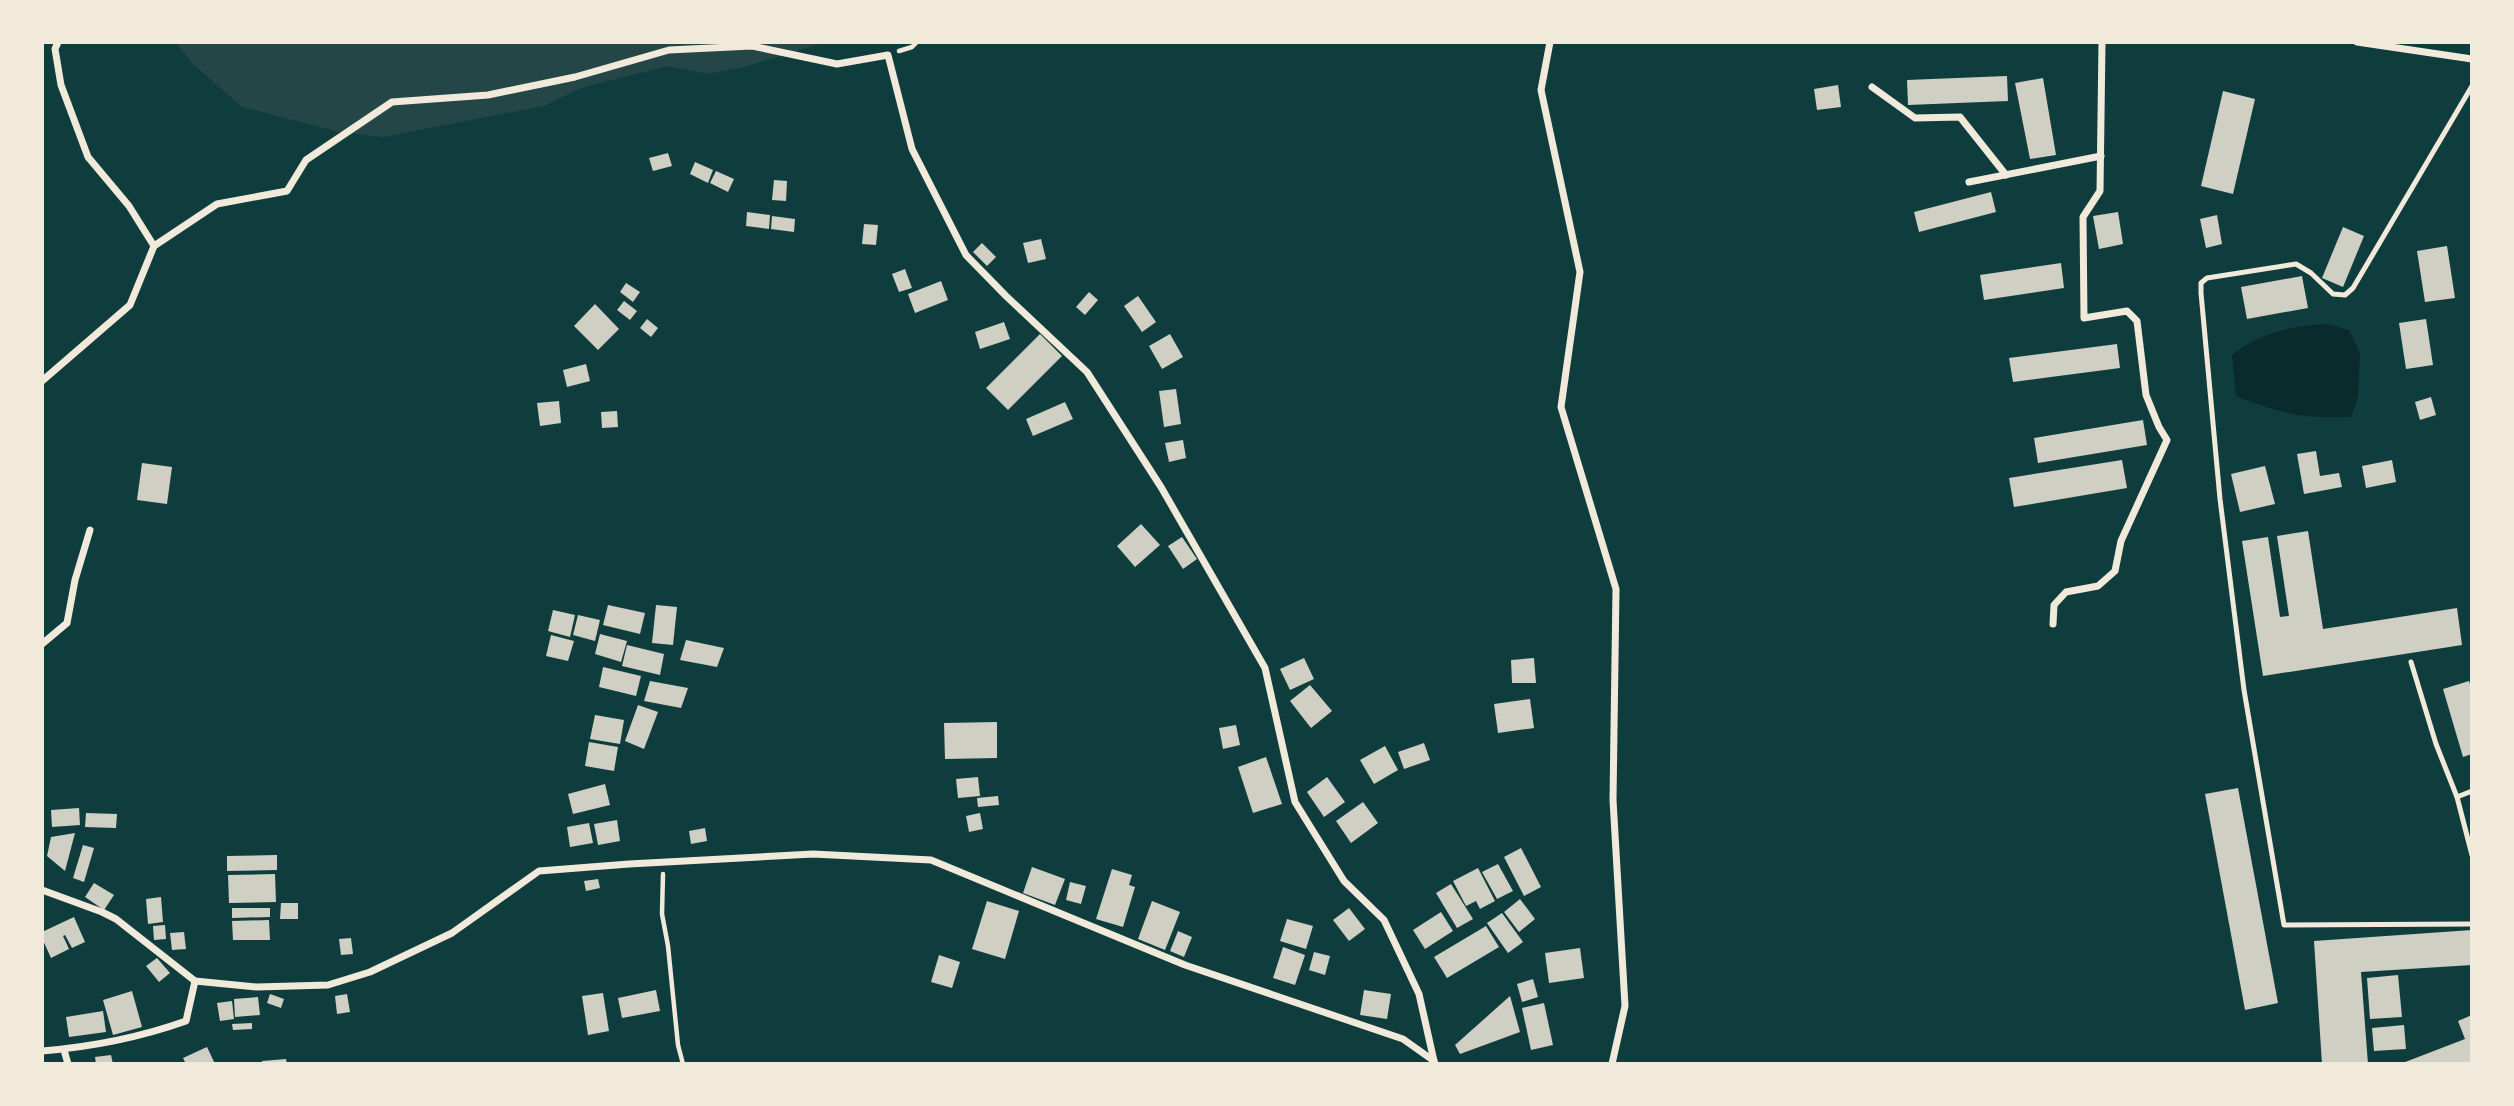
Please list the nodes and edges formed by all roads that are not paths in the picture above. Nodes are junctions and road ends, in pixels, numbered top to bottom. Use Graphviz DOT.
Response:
graph roads {
  1 [pos="58,42"];
  2 [pos="1550,42"];
  3 [pos="2102,42"];
  4 [pos="2357,42"];
  5 [pos="2472,59"];
  6 [pos="2472,86"];
  7 [pos="1872,87"];
  8 [pos="2101,156"];
  9 [pos="2006,175"];
  10 [pos="1969,182"];
  11 [pos="154,246"];
  12 [pos="42,381"];
  13 [pos="90,530"];
  14 [pos="2053,624"];
  15 [pos="42,644"];
  16 [pos="2411,662"];
  17 [pos="2472,791"];
  18 [pos="2457,797"];
  19 [pos="2472,855"];
  20 [pos="42,890"];
  21 [pos="2472,924"];
  22 [pos="195,981"];
  23 [pos="64,1049"];
  24 [pos="42,1052"];
  25 [pos="1436,1063"];
  26 [pos="68,1064"];
  27 [pos="1612,1064"];
  1 -- 11 [label="street"];
  2 -- 27 [label="street"];
  3 -- 8 [label="street"];
  4 -- 5 [label="street"];
  6 -- 21 [label="lane"];
  7 -- 9 [label="street"];
  8 -- 9 [label="street"];
  8 -- 14 [label="street"];
  9 -- 10 [label="street"];
  11 -- 12 [label="street"];
  11 -- 25 [label="street"];
  13 -- 15 [label="street"];
  16 -- 18 [label="lane"];
  17 -- 18 [label="lane"];
  18 -- 19 [label="lane"];
  20 -- 22 [label="street"];
  22 -- 23 [label="street"];
  22 -- 25 [label="street"];
  23 -- 24 [label="street"];
  23 -- 26 [label="street"];
}
